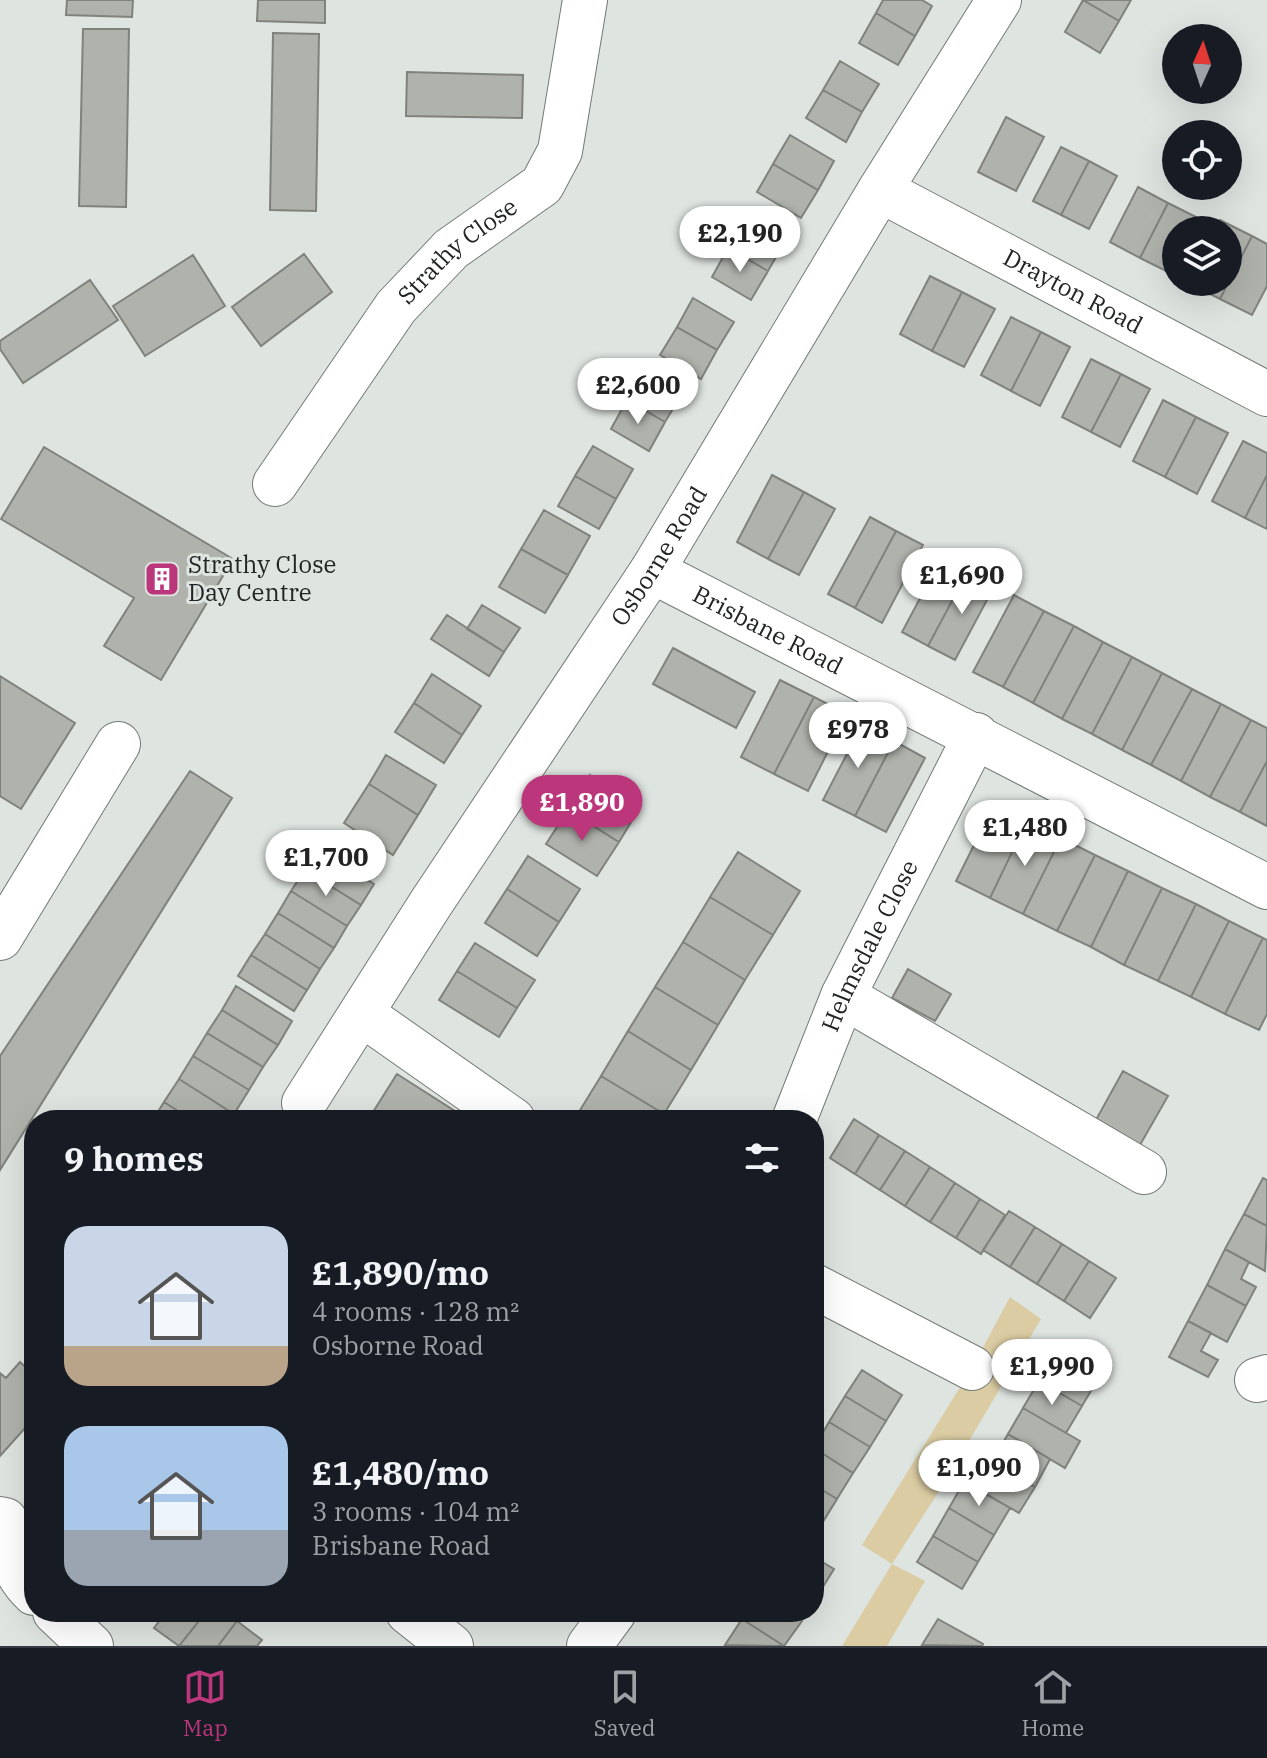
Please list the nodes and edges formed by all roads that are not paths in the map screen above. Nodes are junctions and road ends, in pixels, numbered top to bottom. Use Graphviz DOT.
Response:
graph roads {
  1 [pos="585,0"];
  2 [pos="999,0"];
  3 [pos="880,190"];
  4 [pos="1267,394"];
  5 [pos="275,484"];
  6 [pos="652,571"];
  7 [pos="976,735"];
  8 [pos="118,744"];
  9 [pos="1267,887"];
  10 [pos="13,890"];
  11 [pos="0,938"];
  12 [pos="843,996"];
  13 [pos="362,1014"];
  14 [pos="297,1110"];
  15 [pos="499,1110"];
  16 [pos="798,1110"];
  17 [pos="1144,1172"];
  18 [pos="824,1291"];
  19 [pos="972,1368"];
  20 [pos="13,1515"];
  21 [pos="24,1581"];
  22 [pos="66,1622"];
  23 [pos="421,1622"];
  24 [pos="607,1622"];
  25 [pos="91,1646"];
  26 [pos="451,1646"];
  27 [pos="589,1646"];
  1 -- 5 [label="street, Strathy Close"];
  2 -- 3 [label="street, Osborne Road"];
  3 -- 4 [label="street, Drayton Road"];
  3 -- 6 [label="street, Osborne Road"];
  6 -- 7 [label="street, Brisbane Road"];
  6 -- 13 [label="street, Osborne Road"];
  7 -- 9 [label="street, Brisbane Road"];
  7 -- 12 [label="street, Helmsdale Close"];
  8 -- 10 [label="street"];
  10 -- 11 [label="street"];
  12 -- 16 [label="street, Helmsdale Close"];
  12 -- 17 [label="street"];
  13 -- 14 [label="street, Osborne Road"];
  13 -- 15 [label="street"];
  18 -- 19 [label="street"];
  20 -- 21 [label="street"];
  22 -- 25 [label="street"];
  23 -- 26 [label="street"];
  24 -- 27 [label="street"];
}
